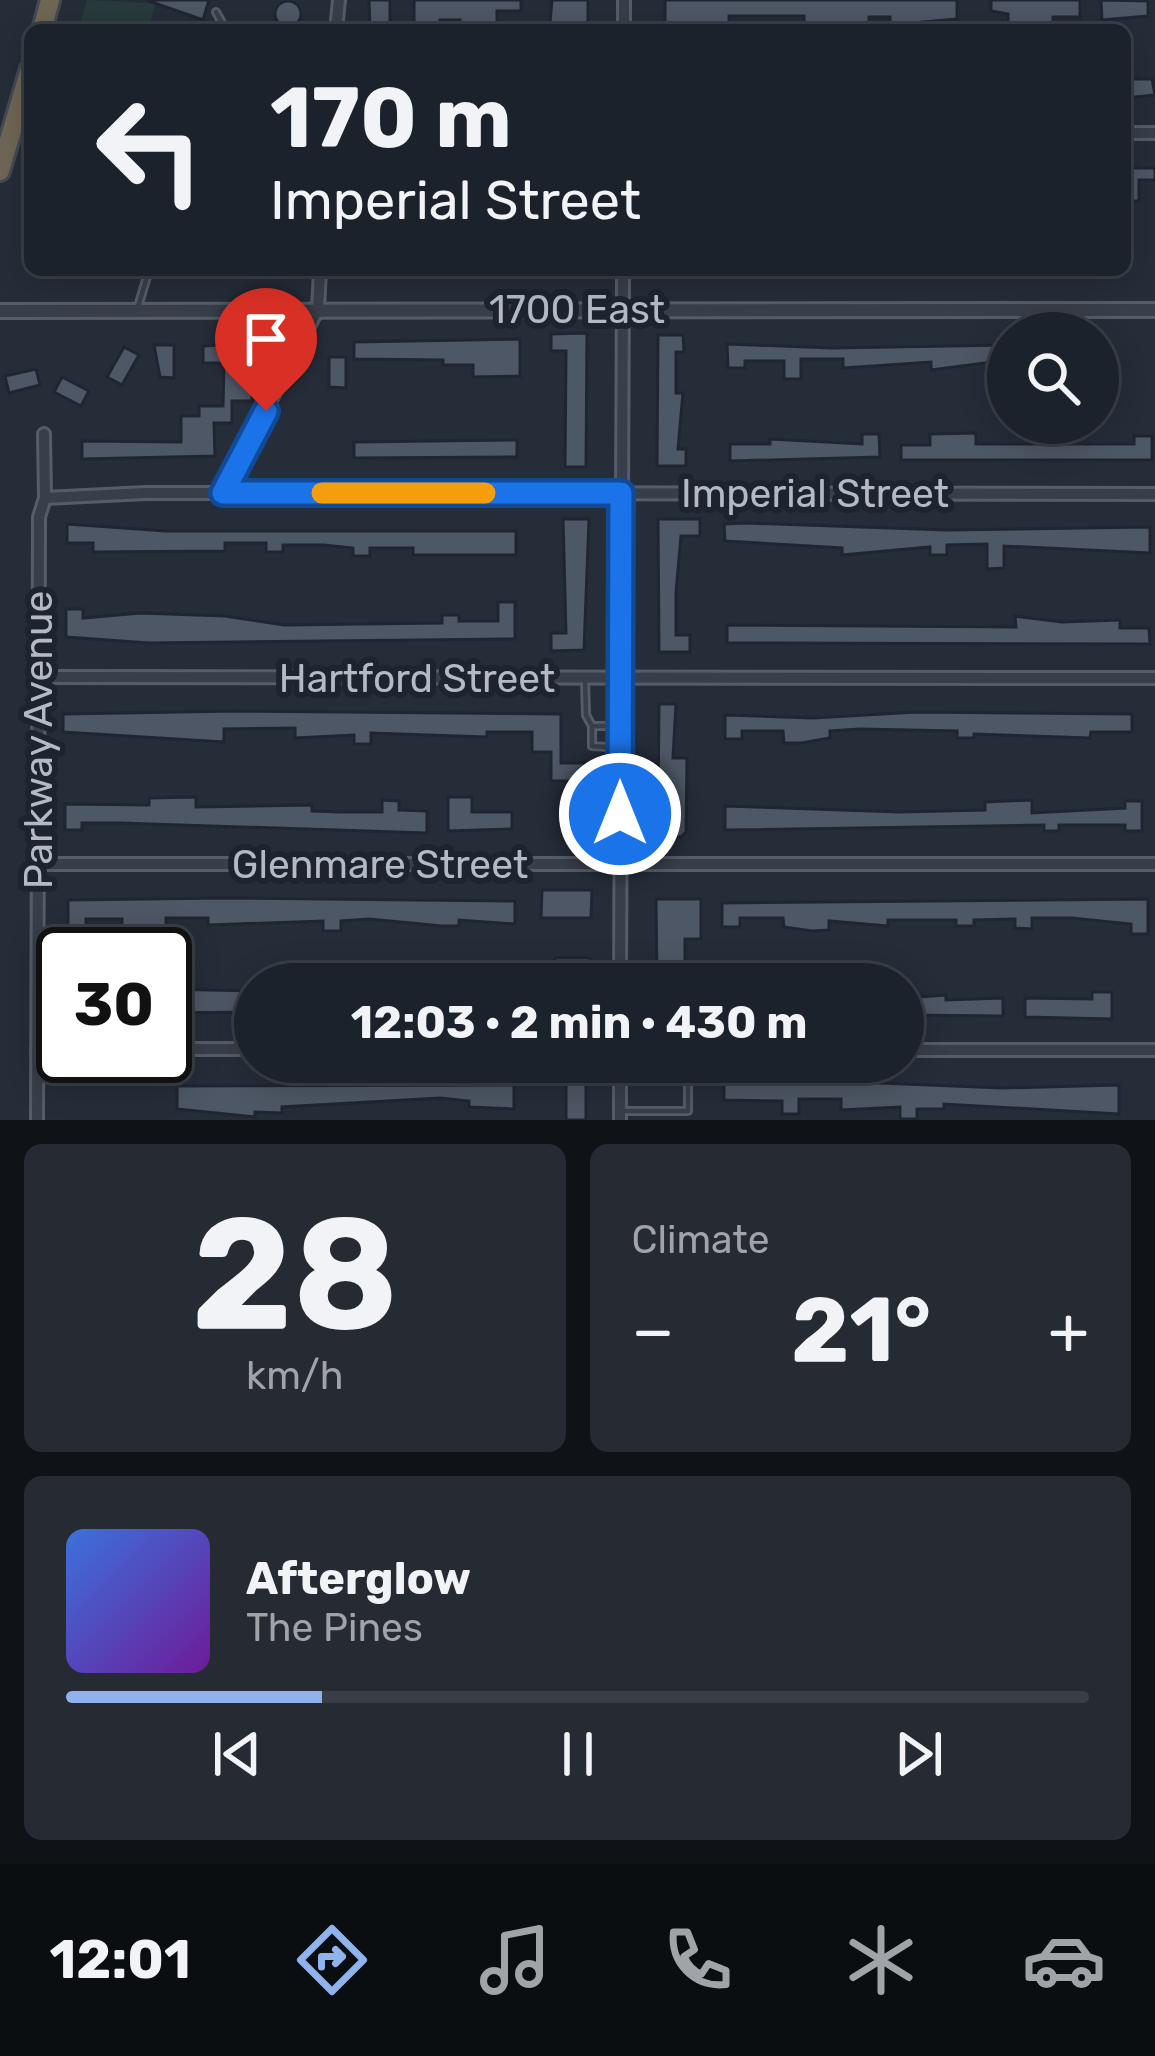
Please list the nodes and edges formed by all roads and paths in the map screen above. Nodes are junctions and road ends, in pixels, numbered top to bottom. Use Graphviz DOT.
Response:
graph roads {
  1 [pos="216,12"];
  2 [pos="223,24"];
  3 [pos="24,90"];
  4 [pos="0,172"];
  5 [pos="147,276"];
  6 [pos="320,276"];
  7 [pos="623,276"];
  8 [pos="622,309"];
  9 [pos="137,310"];
  10 [pos="318,310"];
  11 [pos="1155,310"];
  12 [pos="0,311"];
  13 [pos="44,434"];
  14 [pos="223,493"];
  15 [pos="621,493"];
  16 [pos="1155,494"];
  17 [pos="45,498"];
  18 [pos="38,677"];
  19 [pos="586,678"];
  20 [pos="621,678"];
  21 [pos="1155,678"];
  22 [pos="592,725"];
  23 [pos="621,726"];
  24 [pos="621,748"];
  25 [pos="38,864"];
  26 [pos="620,864"];
  27 [pos="1155,864"];
  28 [pos="38,927"];
  29 [pos="620,963"];
  30 [pos="192,1049"];
  31 [pos="234,1049"];
  32 [pos="924,1050"];
  33 [pos="1155,1050"];
  34 [pos="37,1083"];
  35 [pos="620,1083"];
  36 [pos="688,1083"];
  37 [pos="620,1116"];
  38 [pos="37,1120"];
  1 -- 2 [label="lane"];
  3 -- 4 [label="highway"];
  5 -- 9 [label="lane"];
  6 -- 10 [label="street"];
  7 -- 8 [label="street"];
  8 -- 10 [label="street, 1700 East"];
  8 -- 11 [label="street, 1700 East"];
  8 -- 15 [label="street"];
  9 -- 10 [label="street, 1700 East"];
  9 -- 12 [label="street, 1700 East"];
  10 -- 14 [label="street"];
  13 -- 17 [label="street, Parkway Avenue"];
  14 -- 15 [label="street, Imperial Street"];
  14 -- 17 [label="street, Imperial Street"];
  15 -- 16 [label="street, Imperial Street"];
  15 -- 20 [label="street"];
  17 -- 18 [label="street, Parkway Avenue"];
  18 -- 19 [label="street, Hartford Street"];
  18 -- 25 [label="street, Parkway Avenue"];
  19 -- 20 [label="street, Hartford Street"];
  19 -- 22 [label="lane"];
  20 -- 21 [label="street, Hartford Street"];
  20 -- 23 [label="street"];
  22 -- 23 [label="lane"];
  22 -- 24 [label="lane"];
  23 -- 24 [label="street"];
  24 -- 26 [label="street"];
  25 -- 26 [label="street, Glenmare Street"];
  25 -- 28 [label="street, Parkway Avenue"];
  26 -- 27 [label="street, Glenmare Street"];
  26 -- 29 [label="street"];
  30 -- 31 [label="street"];
  32 -- 33 [label="street"];
  34 -- 38 [label="street, Parkway Avenue"];
  35 -- 37 [label="street"];
  36 -- 37 [label="lane"];
}
